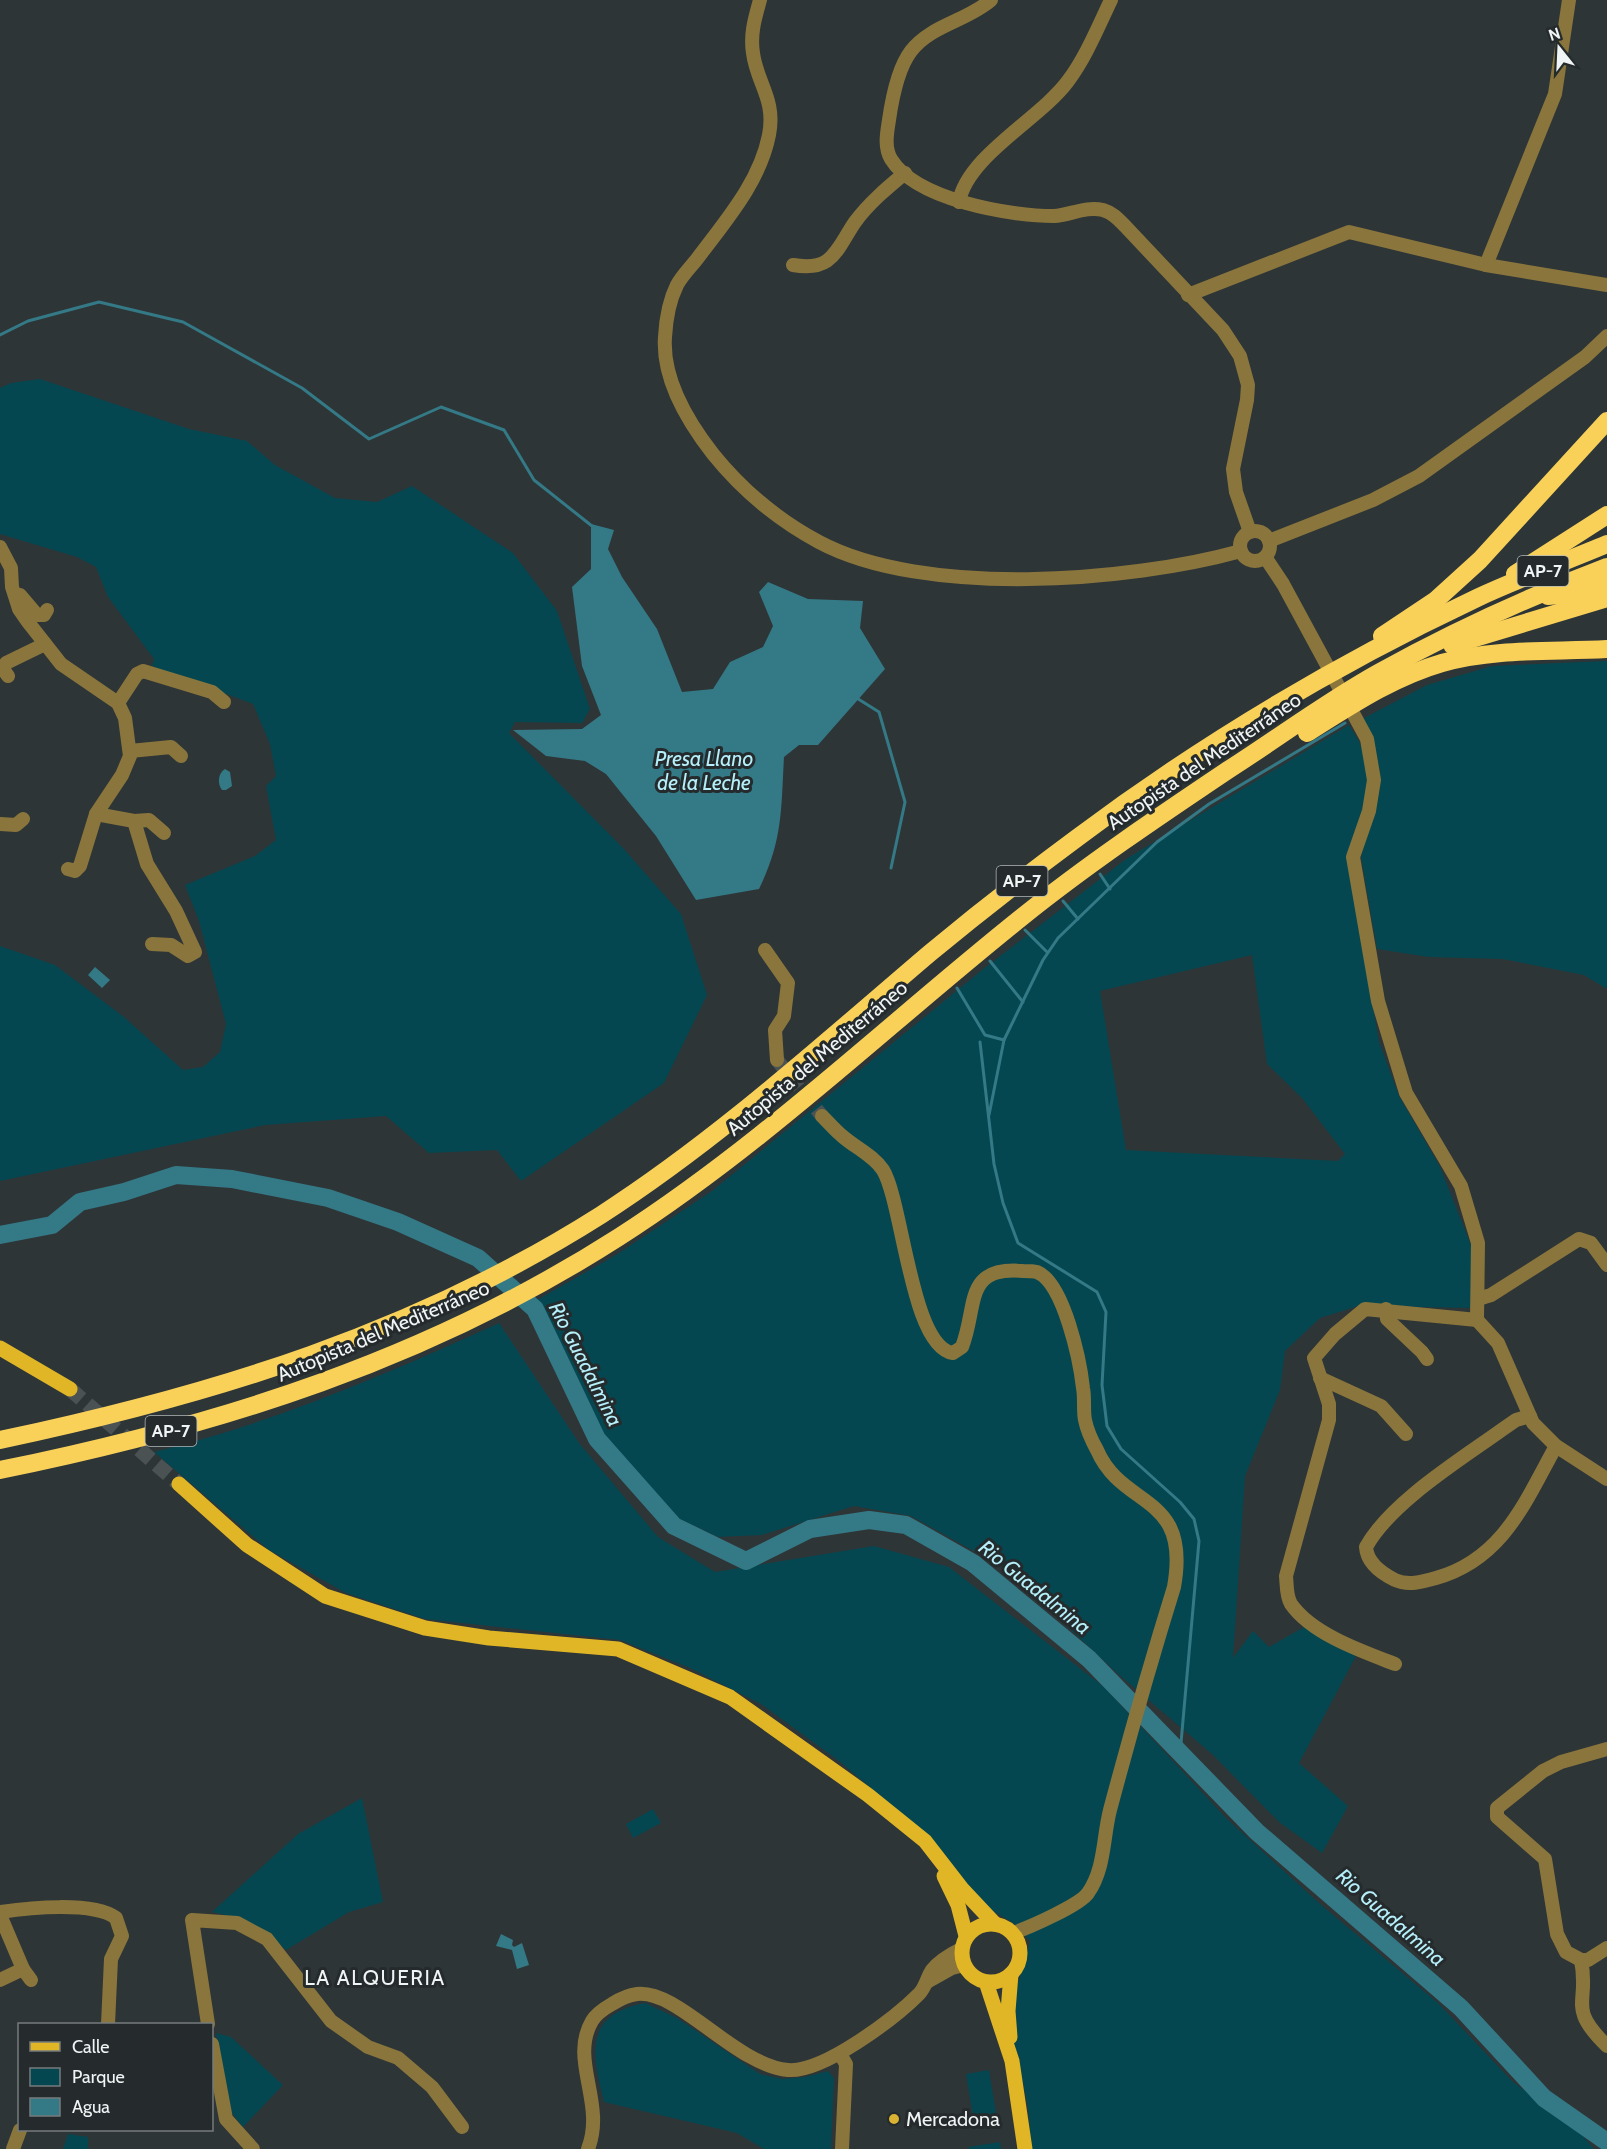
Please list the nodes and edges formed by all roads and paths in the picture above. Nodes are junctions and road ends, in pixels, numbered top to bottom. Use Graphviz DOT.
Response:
graph roads {
  1 [pos="760,0"];
  2 [pos="991,0"];
  3 [pos="1111,0"];
  4 [pos="1569,0"];
  5 [pos="905,173"];
  6 [pos="959,202"];
  7 [pos="793,265"];
  8 [pos="1486,265"];
  9 [pos="1607,285"];
  10 [pos="1188,295"];
  11 [pos="1607,336"];
  12 [pos="1607,421"];
  13 [pos="1601,519"];
  14 [pos="1250,532"];
  15 [pos="1269,542"];
  16 [pos="1607,544"];
  17 [pos="0,547"];
  18 [pos="1241,551"];
  19 [pos="1265,557"];
  20 [pos="1607,567"];
  21 [pos="8,579"];
  22 [pos="1607,585"];
  23 [pos="1578,593"];
  24 [pos="1478,598"];
  25 [pos="1607,598"];
  26 [pos="1523,599"];
  27 [pos="47,610"];
  28 [pos="1508,626"];
  29 [pos="45,644"];
  30 [pos="1607,649"];
  31 [pos="8,676"];
  32 [pos="1308,685"];
  33 [pos="224,702"];
  34 [pos="118,703"];
  35 [pos="1316,713"];
  36 [pos="130,751"];
  37 [pos="180,756"];
  38 [pos="96,814"];
  39 [pos="23,819"];
  40 [pos="1154,820"];
  41 [pos="134,821"];
  42 [pos="0,825"];
  43 [pos="164,833"];
  44 [pos="68,870"];
  45 [pos="152,944"];
  46 [pos="765,950"];
  47 [pos="777,1060"];
  48 [pos="822,1116"];
  49 [pos="1607,1265"];
  50 [pos="1478,1299"];
  51 [pos="1386,1309"];
  52 [pos="1477,1320"];
  53 [pos="0,1348"];
  54 [pos="1427,1359"];
  55 [pos="1320,1378"];
  56 [pos="69,1389"];
  57 [pos="1530,1416"];
  58 [pos="1406,1434"];
  59 [pos="0,1440"];
  60 [pos="1556,1446"];
  61 [pos="0,1470"];
  62 [pos="1607,1479"];
  63 [pos="179,1484"];
  64 [pos="1395,1664"];
  65 [pos="1607,1749"];
  66 [pos="902,1822"];
  67 [pos="0,1914"];
  68 [pos="994,1923"];
  69 [pos="1013,1933"];
  70 [pos="964,1942"];
  71 [pos="1607,1948"];
  72 [pos="1581,1960"];
  73 [pos="964,1965"];
  74 [pos="1011,1974"];
  75 [pos="0,1980"];
  76 [pos="927,1982"];
  77 [pos="986,1982"];
  78 [pos="108,2023"];
  79 [pos="208,2023"];
  80 [pos="1607,2046"];
  81 [pos="213,2049"];
  82 [pos="840,2054"];
  83 [pos="1012,2061"];
  84 [pos="462,2127"];
  85 [pos="20,2131"];
  86 [pos="13,2149"];
  87 [pos="253,2149"];
  88 [pos="588,2149"];
  89 [pos="842,2149"];
  90 [pos="1025,2149"];
  1 -- 18 [label="street"];
  2 -- 5 [label="street"];
  3 -- 6 [label="street"];
  4 -- 8 [label="street"];
  5 -- 6 [label="street"];
  5 -- 7 [label="street"];
  6 -- 10 [label="street"];
  8 -- 9 [label="street"];
  8 -- 10 [label="street"];
  10 -- 14 [label="street"];
  11 -- 15 [label="street"];
  12 -- 32 [label="highway"];
  13 -- 24 [label="highway"];
  14 -- 15 [label="street"];
  14 -- 18 [label="street"];
  15 -- 19 [label="street"];
  16 -- 24 [label="highway, Autopista del Mediterráneo / AP-7"];
  17 -- 21 [label="street"];
  18 -- 19 [label="street"];
  19 -- 50 [label="street"];
  20 -- 26 [label="highway, Autopista del Mediterráneo / AP-7"];
  21 -- 27 [label="street"];
  21 -- 29 [label="street"];
  22 -- 23 [label="highway"];
  23 -- 26 [label="highway"];
  23 -- 28 [label="highway"];
  24 -- 32 [label="highway, Autopista del Mediterráneo / AP-7"];
  25 -- 28 [label="highway"];
  26 -- 35 [label="highway, Autopista del Mediterráneo / AP-7"];
  28 -- 35 [label="highway"];
  29 -- 31 [label="street"];
  29 -- 34 [label="street"];
  30 -- 40 [label="highway"];
  32 -- 59 [label="highway, Autopista del Mediterráneo / AP-7"];
  33 -- 34 [label="street"];
  34 -- 36 [label="street"];
  35 -- 40 [label="highway, Autopista del Mediterráneo / AP-7"];
  36 -- 37 [label="street"];
  36 -- 38 [label="street"];
  38 -- 41 [label="street"];
  38 -- 44 [label="street"];
  39 -- 42 [label="street"];
  40 -- 61 [label="highway, Autopista del Mediterráneo / AP-7"];
  41 -- 43 [label="street"];
  41 -- 45 [label="street"];
  46 -- 47 [label="street"];
  48 -- 69 [label="street"];
  49 -- 50 [label="street"];
  50 -- 52 [label="street"];
  51 -- 52 [label="street"];
  51 -- 54 [label="street"];
  51 -- 55 [label="street"];
  52 -- 57 [label="street"];
  53 -- 56 [label="main road"];
  55 -- 58 [label="street"];
  55 -- 64 [label="street"];
  57 -- 60 [label="street"];
  57 -- 60 [label="street"];
  60 -- 62 [label="street"];
  63 -- 66 [label="main road"];
  65 -- 72 [label="street"];
  66 -- 68 [label="main road"];
  66 -- 70 [label="main road"];
  67 -- 75 [label="street"];
  67 -- 78 [label="street"];
  68 -- 69 [label="main road"];
  68 -- 70 [label="main road"];
  69 -- 74 [label="main road"];
  70 -- 73 [label="main road"];
  70 -- 76 [label="street"];
  71 -- 72 [label="street"];
  72 -- 80 [label="street"];
  73 -- 76 [label="street"];
  73 -- 77 [label="main road"];
  74 -- 77 [label="main road"];
  74 -- 83 [label="main road"];
  76 -- 82 [label="street"];
  77 -- 83 [label="main road"];
  79 -- 84 [label="street"];
  81 -- 87 [label="street"];
  82 -- 88 [label="street"];
  82 -- 89 [label="street"];
  83 -- 90 [label="main road"];
  85 -- 86 [label="street"];
}
